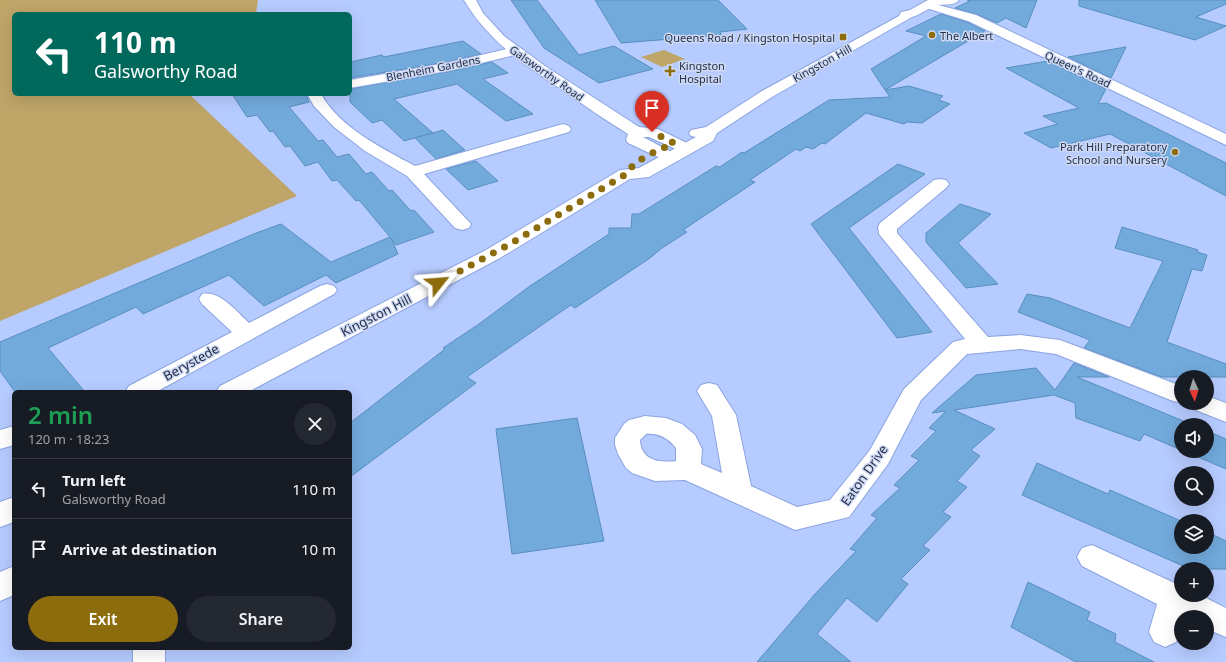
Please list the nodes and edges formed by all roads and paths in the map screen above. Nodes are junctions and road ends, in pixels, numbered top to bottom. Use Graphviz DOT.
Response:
graph roads {
  1 [pos="470,0"];
  2 [pos="953,0"];
  3 [pos="931,2"];
  4 [pos="514,51"];
  5 [pos="352,84"];
  6 [pos="315,96"];
  7 [pos="563,130"];
  8 [pos="1226,140"];
  9 [pos="672,151"];
  10 [pos="413,172"];
  11 [pos="940,184"];
  12 [pos="462,224"];
  13 [pos="327,290"];
  14 [pos="209,299"];
  15 [pos="246,332"];
  16 [pos="981,344"];
  17 [pos="141,390"];
  18 [pos="232,390"];
  19 [pos="709,391"];
  20 [pos="1174,392"];
  21 [pos="1214,408"];
  22 [pos="1226,412"];
  23 [pos="12,436"];
  24 [pos="0,440"];
  25 [pos="687,469"];
  26 [pos="738,492"];
  27 [pos="1092,558"];
  28 [pos="12,580"];
  29 [pos="0,588"];
  30 [pos="1174,598"];
  31 [pos="1182,602"];
  32 [pos="1226,623"];
  33 [pos="1165,632"];
  34 [pos="149,650"];
  35 [pos="148,662"];
  1 -- 4 [label="street, Galsworthy Road"];
  2 -- 3 [label="street, Kingston Hill"];
  3 -- 8 [label="street, Queen's Road"];
  3 -- 9 [label="street, Kingston Hill"];
  4 -- 5 [label="street, Blenheim Gardens"];
  4 -- 9 [label="street, Galsworthy Road"];
  6 -- 10 [label="street"];
  7 -- 10 [label="street"];
  9 -- 18 [label="street, Kingston Hill"];
  10 -- 12 [label="street"];
  11 -- 16 [label="street"];
  13 -- 15 [label="street, Berystede"];
  14 -- 15 [label="street"];
  15 -- 17 [label="street, Berystede"];
  16 -- 20 [label="street, Eaton Drive"];
  16 -- 26 [label="street, Eaton Drive"];
  19 -- 26 [label="street"];
  21 -- 22 [label="street"];
  23 -- 24 [label="street"];
  25 -- 26 [label="street, Eaton Drive"];
  27 -- 30 [label="street"];
  28 -- 29 [label="street"];
  30 -- 33 [label="street"];
  31 -- 32 [label="street"];
  34 -- 35 [label="street"];
}
